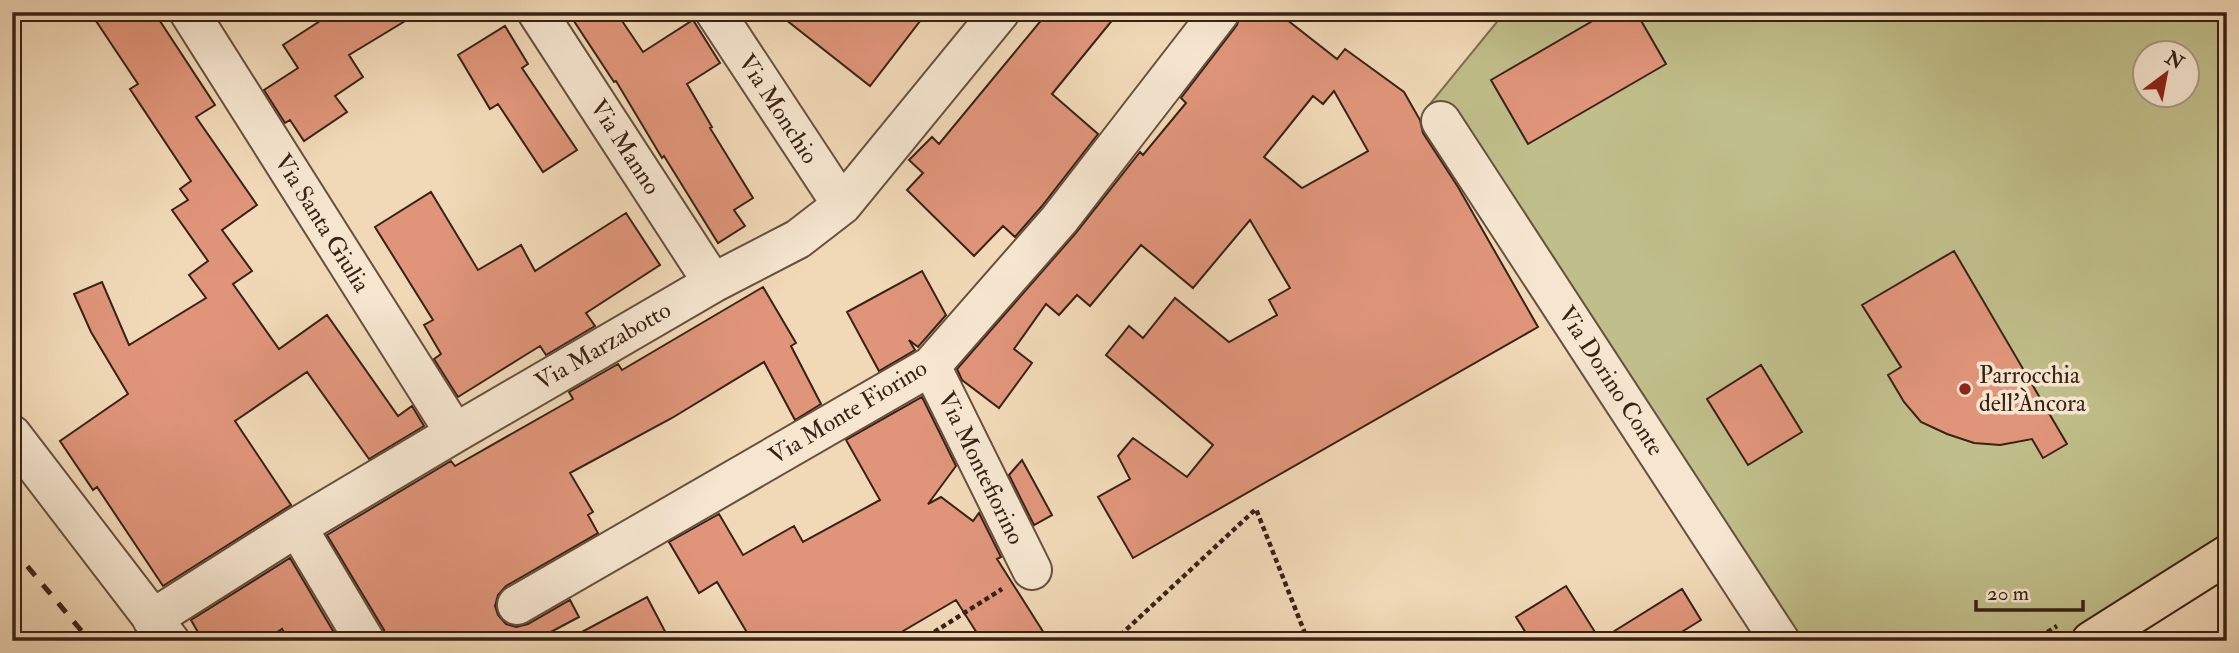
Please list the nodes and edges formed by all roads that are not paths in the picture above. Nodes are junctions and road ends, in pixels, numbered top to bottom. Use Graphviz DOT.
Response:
graph roads {
  1 [pos="189,12"];
  2 [pos="537,12"];
  3 [pos="715,12"];
  4 [pos="1000,12"];
  5 [pos="1220,12"];
  6 [pos="1441,121"];
  7 [pos="842,205"];
  8 [pos="713,283"];
  9 [pos="930,366"];
  10 [pos="455,433"];
  11 [pos="12,435"];
  12 [pos="297,527"];
  13 [pos="2227,555"];
  14 [pos="1032,570"];
  15 [pos="517,605"];
  16 [pos="161,630"];
  17 [pos="365,641"];
  18 [pos="1780,641"];
  19 [pos="2091,641"];
  1 -- 10 [label="street, Via Santa Giulia"];
  2 -- 8 [label="street, Via Manno"];
  3 -- 7 [label="street, Via Monchio"];
  4 -- 7 [label="street, Via Marzabotto"];
  5 -- 9 [label="street, Via Monte Fiorino"];
  6 -- 18 [label="street, Via Dorino Conte"];
  7 -- 8 [label="street, Via Marzabotto"];
  8 -- 10 [label="street, Via Marzabotto"];
  9 -- 14 [label="street, Via Montefiorino"];
  9 -- 15 [label="street, Via Monte Fiorino"];
  10 -- 12 [label="street, Via Marzabotto"];
  11 -- 16 [label="street"];
  12 -- 16 [label="street, Via Marzabotto"];
  12 -- 17 [label="street"];
  13 -- 19 [label="main road"];
}
